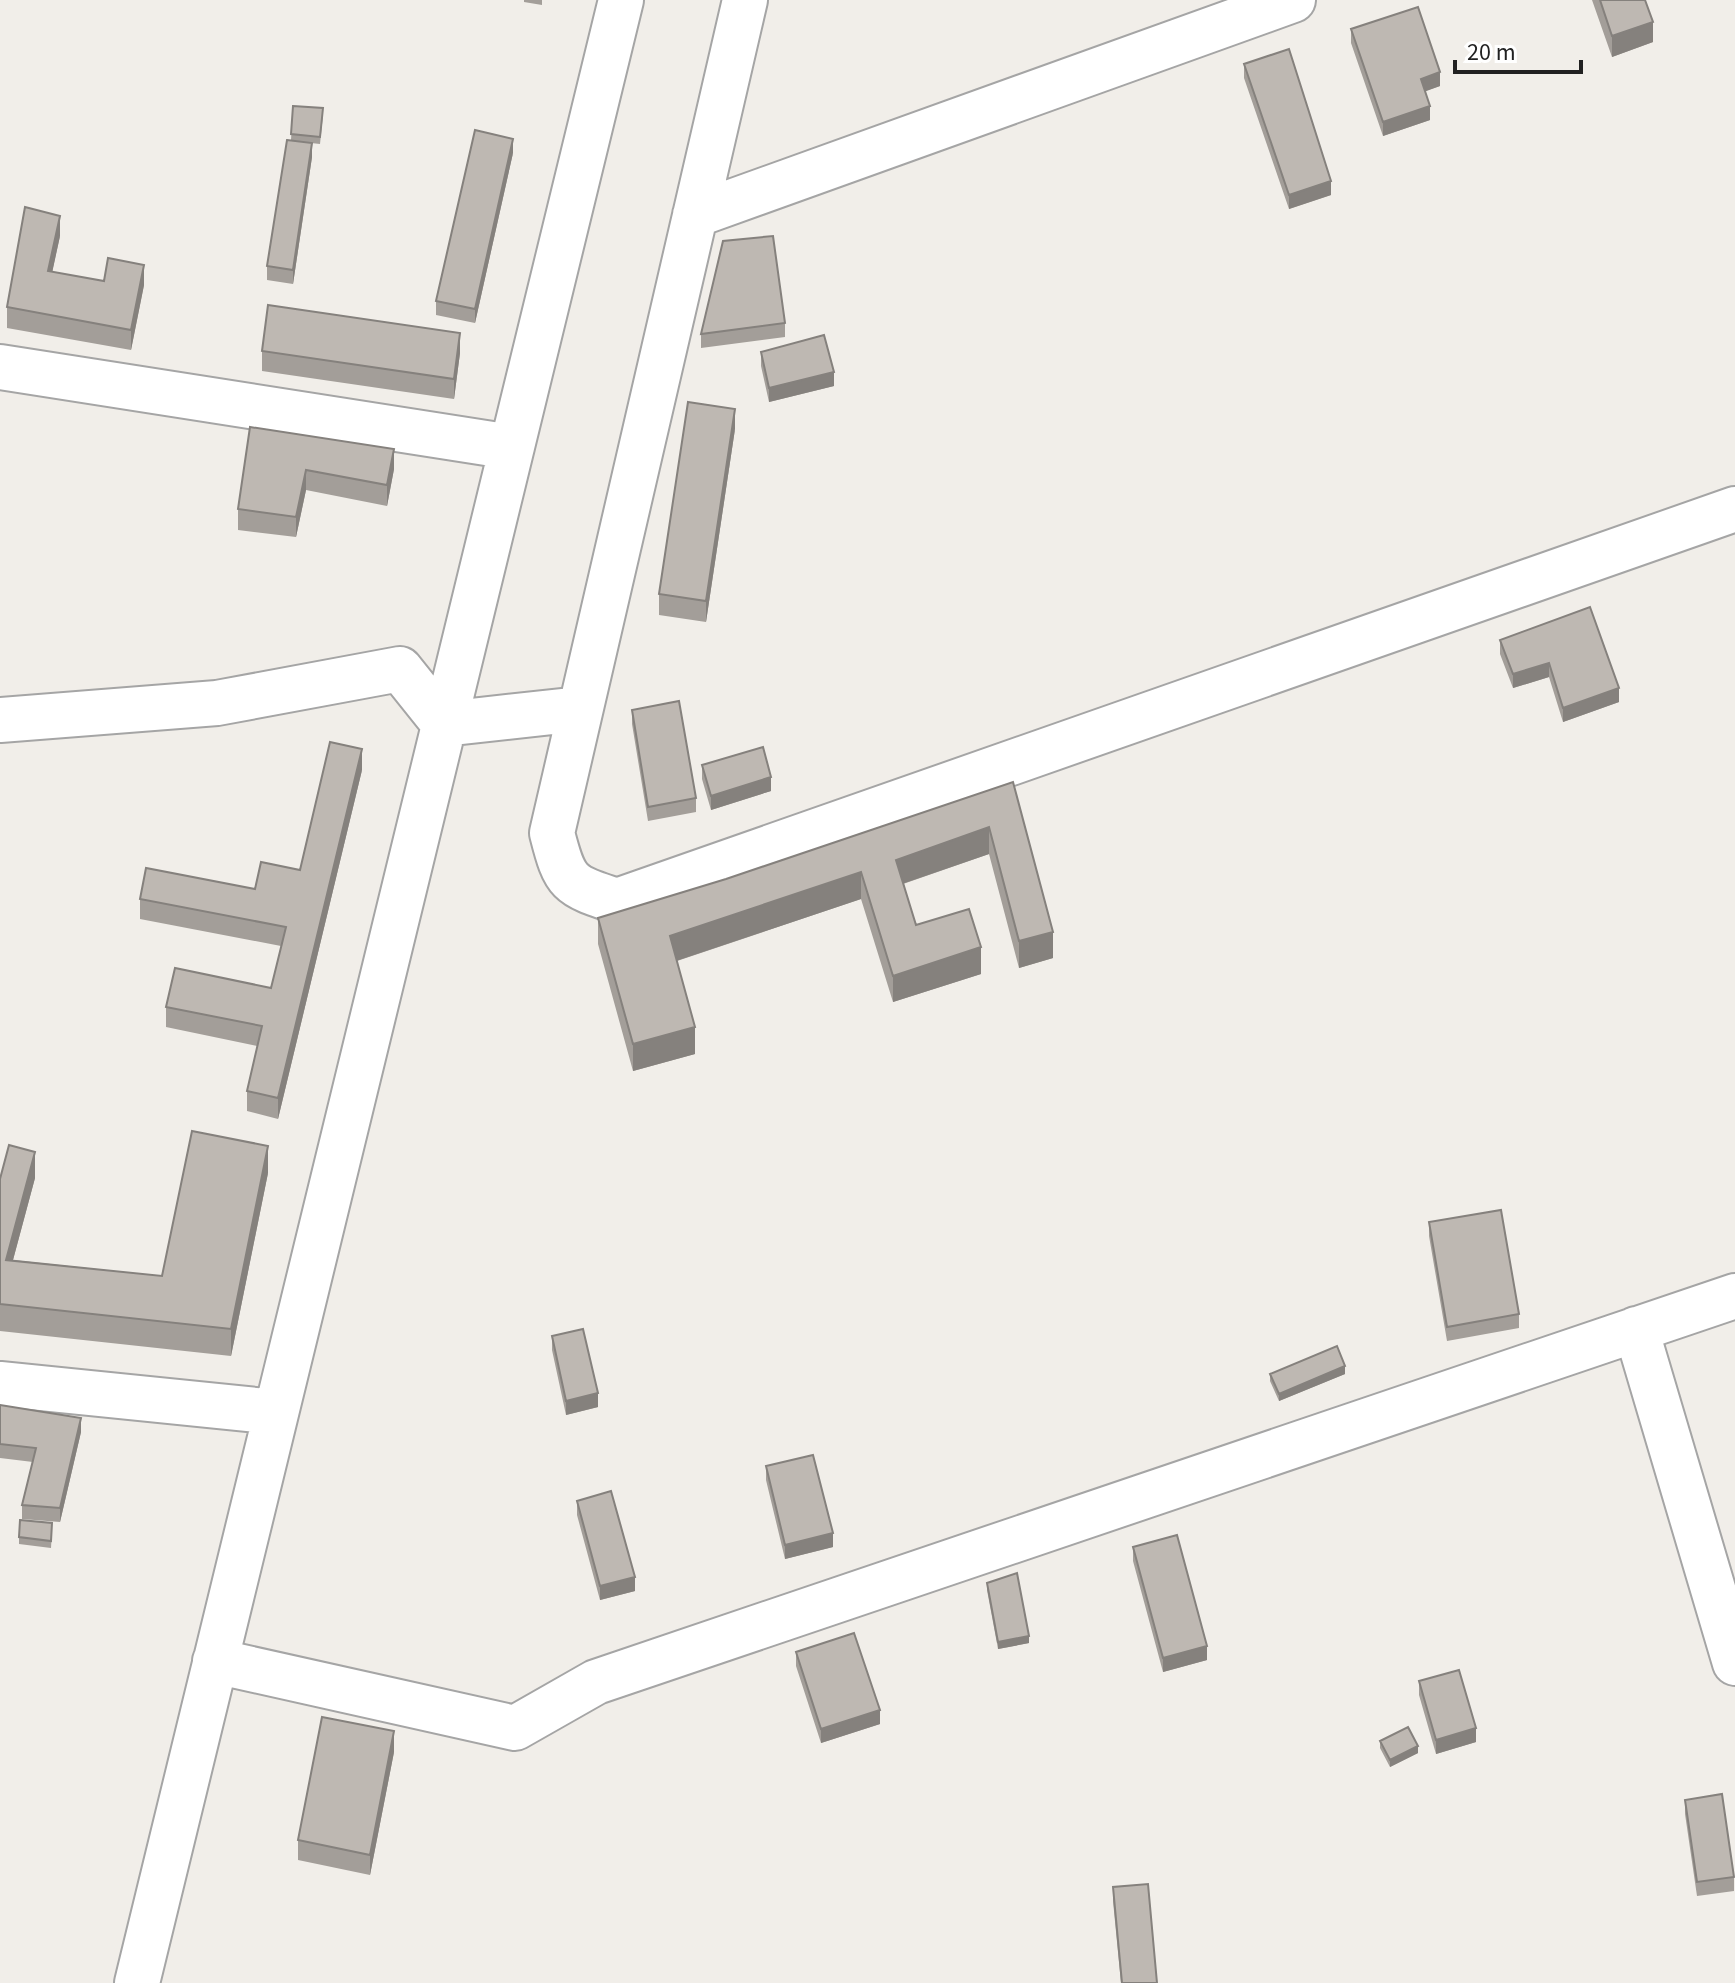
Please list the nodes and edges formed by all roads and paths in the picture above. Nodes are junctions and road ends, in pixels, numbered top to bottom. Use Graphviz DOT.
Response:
graph roads {
  1 [pos="621,0"];
  2 [pos="745,0"];
  3 [pos="1293,0"];
  4 [pos="695,215"];
  5 [pos="0,367"];
  6 [pos="512,447"];
  7 [pos="1735,509"];
  8 [pos="580,709"];
  9 [pos="0,720"];
  10 [pos="444,724"];
  11 [pos="1735,1296"];
  12 [pos="1636,1329"];
  13 [pos="0,1384"];
  14 [pos="276,1412"];
  15 [pos="215,1661"];
  16 [pos="1735,1663"];
  17 [pos="137,1983"];
  1 -- 6 [label="street"];
  2 -- 4 [label="street"];
  3 -- 4 [label="street"];
  4 -- 8 [label="street"];
  5 -- 6 [label="street"];
  6 -- 10 [label="street"];
  7 -- 8 [label="street"];
  8 -- 10 [label="street"];
  9 -- 10 [label="street"];
  10 -- 14 [label="street"];
  11 -- 12 [label="street"];
  12 -- 15 [label="street"];
  12 -- 16 [label="street"];
  13 -- 14 [label="street"];
  14 -- 15 [label="street"];
  15 -- 17 [label="street"];
}
